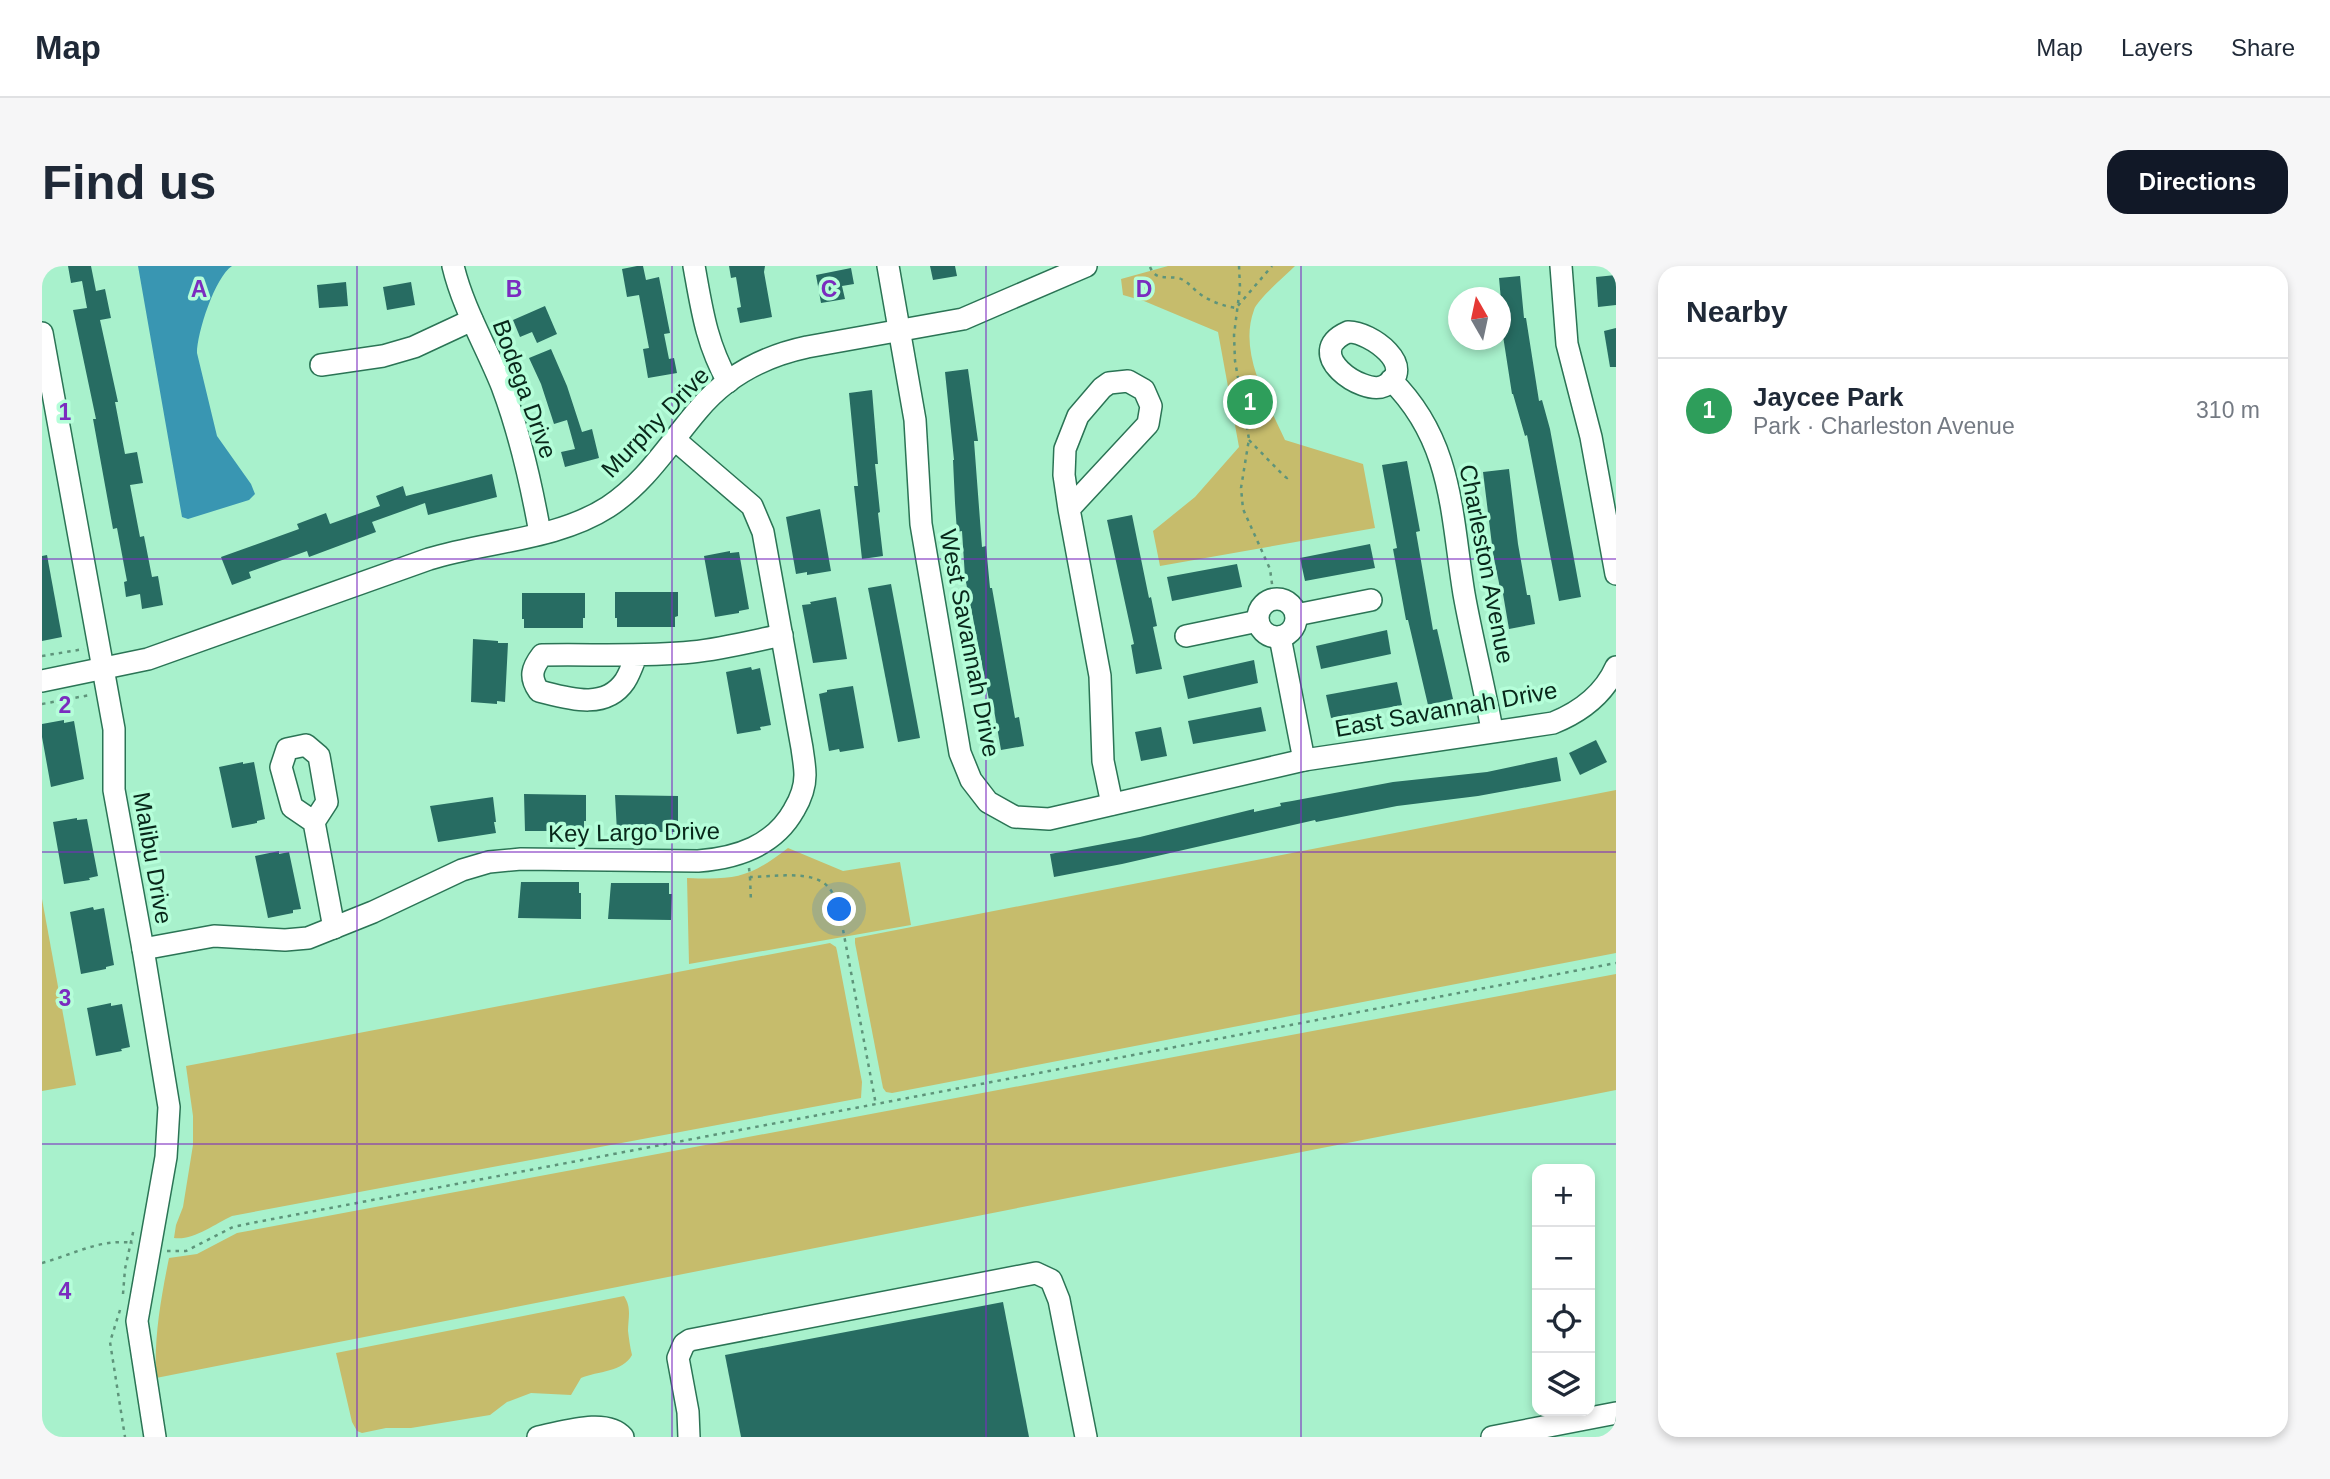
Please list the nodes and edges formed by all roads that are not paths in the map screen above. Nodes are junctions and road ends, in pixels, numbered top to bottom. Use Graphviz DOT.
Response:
graph roads {
  1 [pos="453,266"];
  2 [pos="694,266"];
  3 [pos="888,266"];
  4 [pos="1086,266"];
  5 [pos="1560,266"];
  6 [pos="472,320"];
  7 [pos="898,331"];
  8 [pos="42,333"];
  9 [pos="321,365"];
  10 [pos="1391,380"];
  11 [pos="728,382"];
  12 [pos="674,439"];
  13 [pos="1069,509"];
  14 [pos="541,533"];
  15 [pos="1616,574"];
  16 [pos="1371,600"];
  17 [pos="1296,615"];
  18 [pos="1258,621"];
  19 [pos="782,635"];
  20 [pos="1186,636"];
  21 [pos="1280,637"];
  22 [pos="636,656"];
  23 [pos="1616,667"];
  24 [pos="103,670"];
  25 [pos="42,681"];
  26 [pos="1492,730"];
  27 [pos="1304,760"];
  28 [pos="1112,804"];
  29 [pos="314,822"];
  30 [pos="334,928"];
  31 [pos="143,949"];
  32 [pos="1616,1413"];
  33 [pos="155,1437"];
  34 [pos="538,1437"];
  35 [pos="623,1437"];
  36 [pos="689,1437"];
  37 [pos="1086,1437"];
  38 [pos="1492,1437"];
  1 -- 6 [label="street, Bodega Drive"];
  2 -- 11 [label="street"];
  3 -- 7 [label="street, West Savannah Drive"];
  4 -- 7 [label="street, Murphy Drive"];
  5 -- 15 [label="street"];
  6 -- 9 [label="street"];
  6 -- 14 [label="street, Bodega Drive"];
  7 -- 11 [label="street, Murphy Drive"];
  7 -- 28 [label="street, West Savannah Drive"];
  8 -- 24 [label="street, Malibu Drive"];
  10 -- 26 [label="street, Charleston Avenue"];
  11 -- 12 [label="street, Murphy Drive"];
  12 -- 14 [label="street, Murphy Drive"];
  12 -- 19 [label="street, Key Largo Drive"];
  13 -- 13 [label="street"];
  13 -- 28 [label="street"];
  14 -- 24 [label="street, Murphy Drive"];
  16 -- 17 [label="street"];
  17 -- 18 [label="street"];
  17 -- 21 [label="street"];
  18 -- 20 [label="street"];
  18 -- 21 [label="street"];
  19 -- 22 [label="street"];
  19 -- 30 [label="street, Key Largo Drive"];
  21 -- 27 [label="street"];
  23 -- 26 [label="street, East Savannah Drive"];
  24 -- 25 [label="street, Murphy Drive"];
  24 -- 31 [label="street, Malibu Drive"];
  26 -- 27 [label="street, East Savannah Drive"];
  27 -- 28 [label="street, West Savannah Drive"];
  29 -- 30 [label="street"];
  30 -- 31 [label="street, Key Largo Drive"];
  31 -- 33 [label="street, Malibu Drive"];
  32 -- 38 [label="street"];
  34 -- 35 [label="street"];
  36 -- 37 [label="street"];
}
